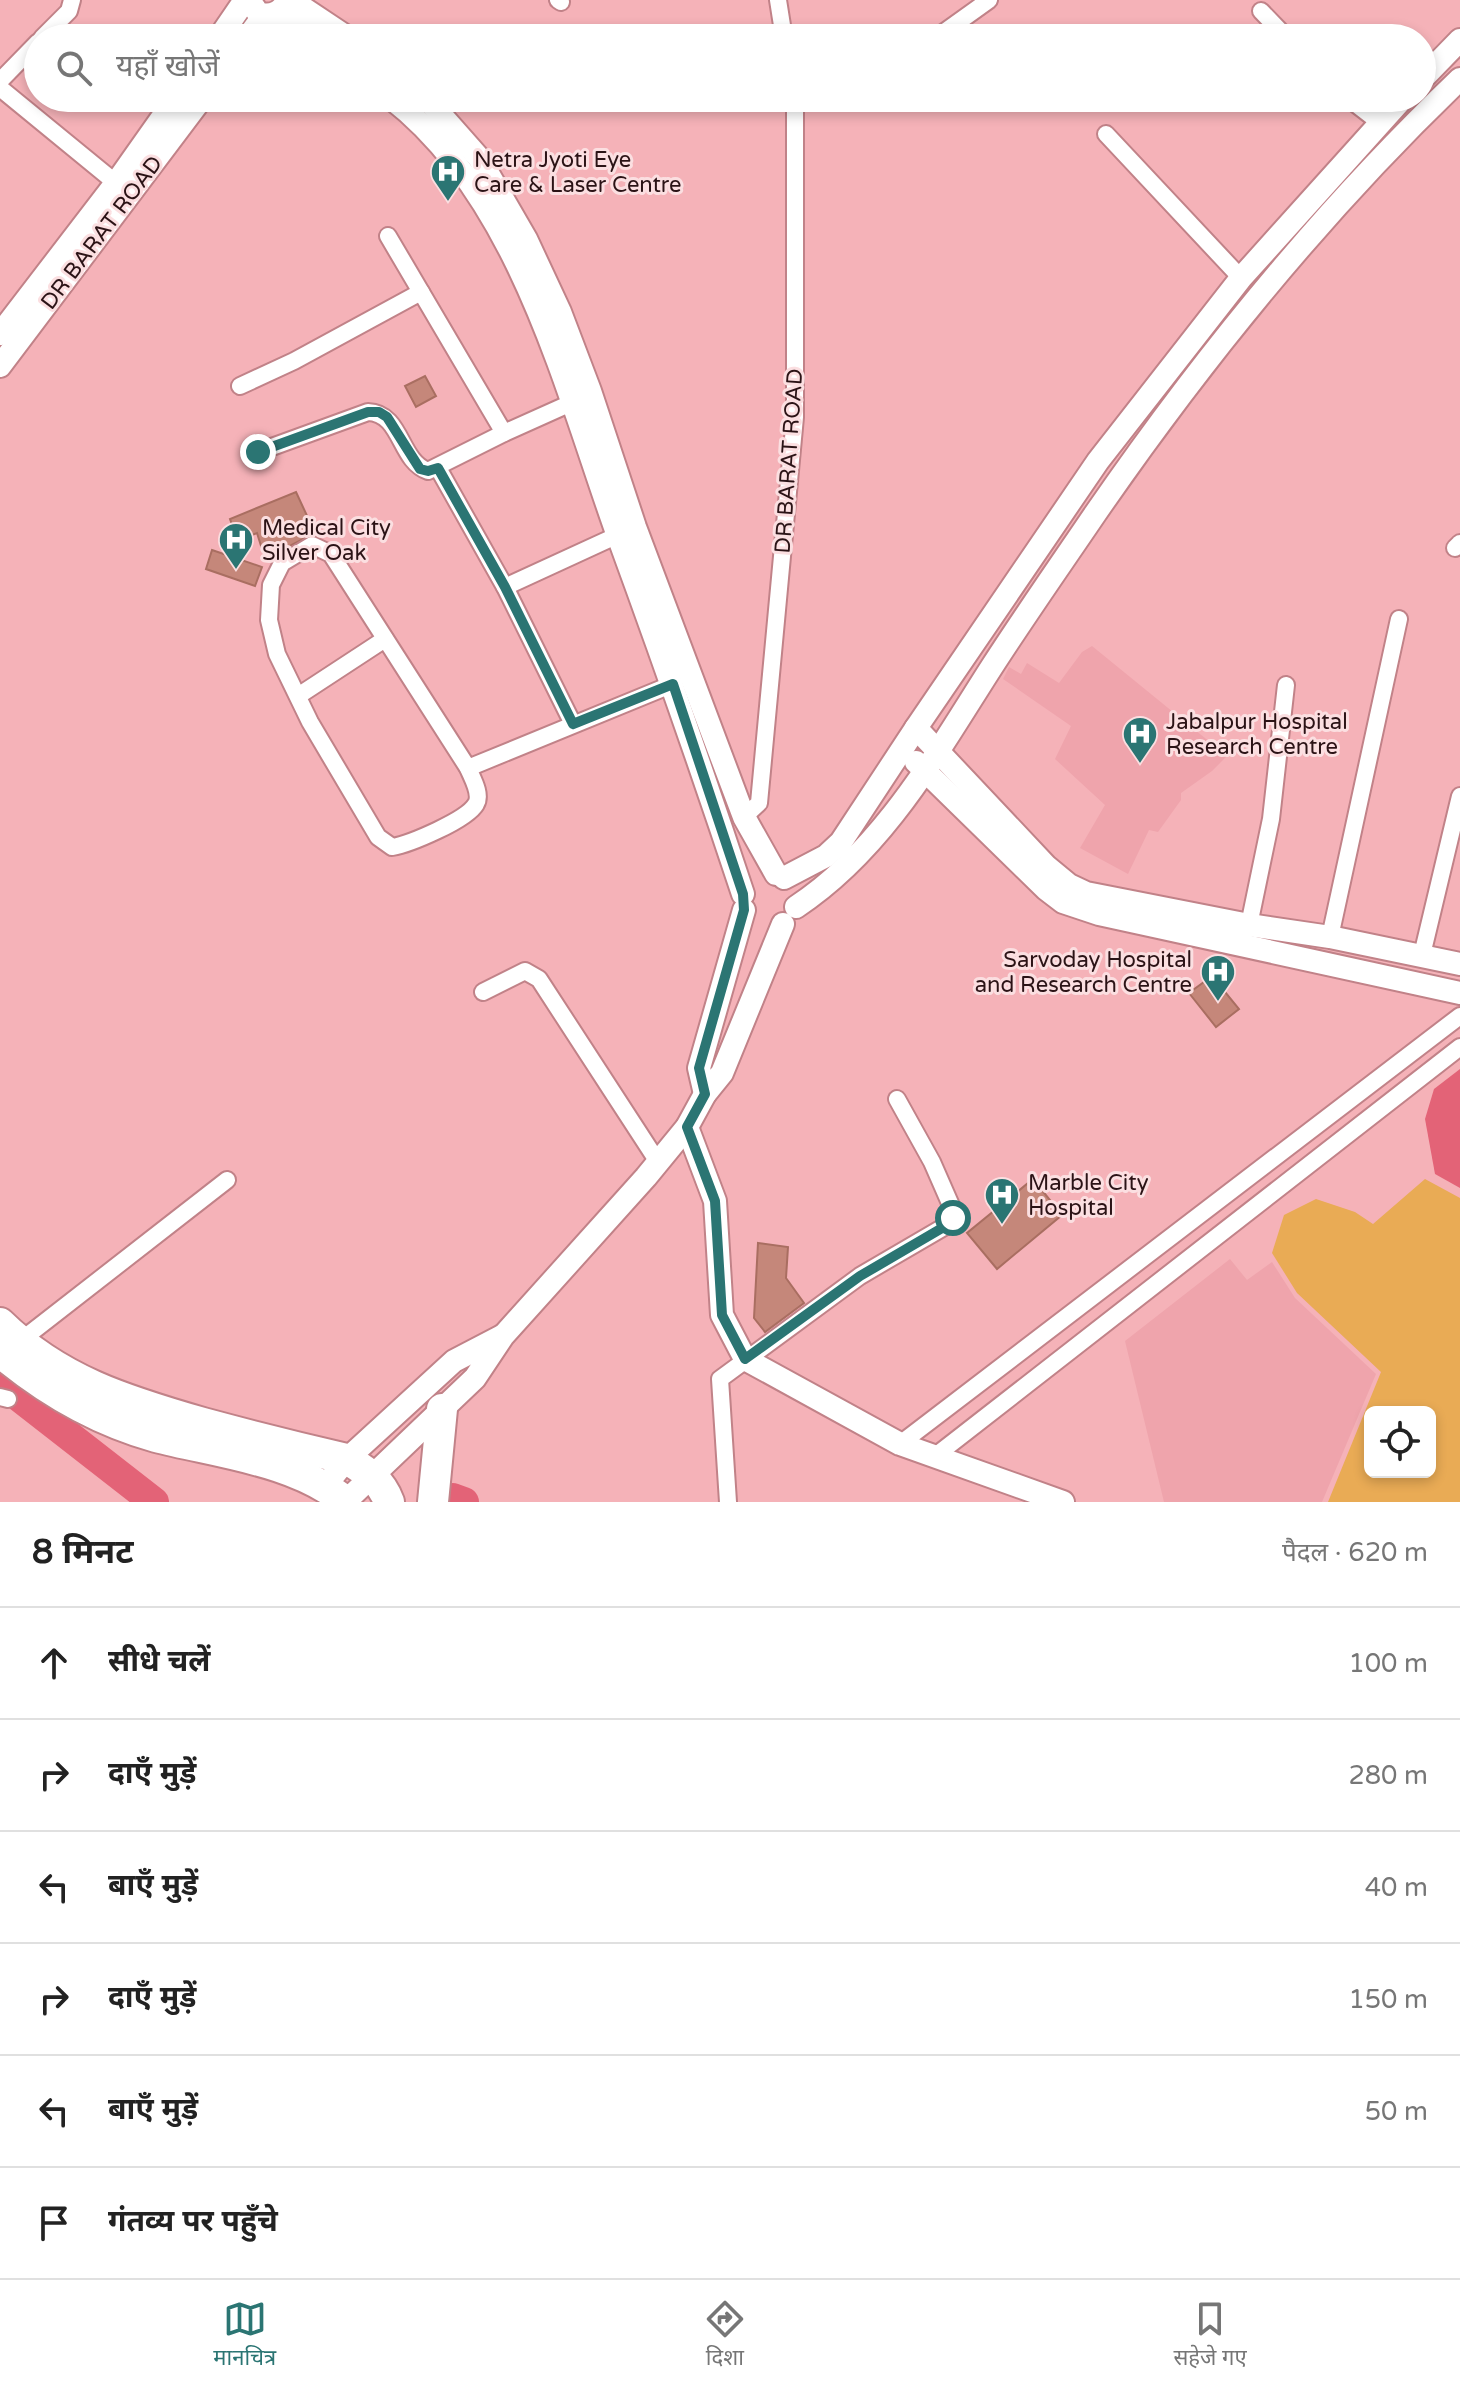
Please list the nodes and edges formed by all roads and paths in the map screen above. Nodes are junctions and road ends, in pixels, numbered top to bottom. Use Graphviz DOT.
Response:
graph roads {
  1 [pos="72,0"];
  2 [pos="778,0"];
  3 [pos="989,0"];
  4 [pos="269,5"];
  5 [pos="1261,11"];
  6 [pos="56,24"];
  7 [pos="240,24"];
  8 [pos="256,24"];
  9 [pos="294,24"];
  10 [pos="314,24"];
  11 [pos="782,24"];
  12 [pos="956,24"];
  13 [pos="1274,24"];
  14 [pos="1460,40"];
  15 [pos="24,56"];
  16 [pos="1436,65"];
  17 [pos="1460,79"];
  18 [pos="0,81"];
  19 [pos="0,88"];
  20 [pos="1436,103"];
  21 [pos="24,108"];
  22 [pos="29,112"];
  23 [pos="166,112"];
  24 [pos="191,112"];
  25 [pos="408,112"];
  26 [pos="438,112"];
  27 [pos="795,112"];
  28 [pos="1366,112"];
  29 [pos="1389,112"];
  30 [pos="1427,112"];
  31 [pos="1379,122"];
  32 [pos="1106,134"];
  33 [pos="116,183"];
  34 [pos="388,236"];
  35 [pos="1241,278"];
  36 [pos="421,292"];
  37 [pos="0,334"];
  38 [pos="0,366"];
  39 [pos="240,386"];
  40 [pos="571,403"];
  41 [pos="504,433"];
  42 [pos="258,452"];
  43 [pos="438,468"];
  44 [pos="618,535"];
  45 [pos="505,587"];
  46 [pos="1399,619"];
  47 [pos="385,639"];
  48 [pos="673,684"];
  49 [pos="1286,685"];
  50 [pos="298,696"];
  51 [pos="573,724"];
  52 [pos="916,728"];
  53 [pos="903,749"];
  54 [pos="939,750"];
  55 [pos="468,768"];
  56 [pos="926,772"];
  57 [pos="1460,796"];
  58 [pos="744,817"];
  59 [pos="780,876"];
  60 [pos="744,902"];
  61 [pos="790,916"];
  62 [pos="1249,925"];
  63 [pos="1330,937"];
  64 [pos="1422,955"];
  65 [pos="1460,964"];
  66 [pos="483,992"];
  67 [pos="1460,993"];
  68 [pos="1460,1016"];
  69 [pos="1460,1047"];
  70 [pos="705,1094"];
  71 [pos="897,1099"];
  72 [pos="687,1127"];
  73 [pos="658,1162"];
  74 [pos="227,1180"];
  75 [pos="503,1336"];
  76 [pos="6,1339"];
  77 [pos="745,1359"];
  78 [pos="442,1409"];
  79 [pos="900,1444"];
  80 [pos="934,1457"];
  81 [pos="359,1467"];
  82 [pos="339,1496"];
  83 [pos="389,1502"];
  84 [pos="433,1502"];
  85 [pos="728,1502"];
  86 [pos="1063,1502"];
  1 -- 6 [label="street"];
  2 -- 11 [label="street"];
  3 -- 12 [label="street"];
  4 -- 7 [label="street"];
  4 -- 8 [label="street"];
  4 -- 9 [label="street"];
  4 -- 10 [label="street"];
  5 -- 13 [label="street"];
  14 -- 16 [label="street"];
  15 -- 18 [label="street"];
  17 -- 20 [label="street"];
  19 -- 21 [label="street"];
  22 -- 33 [label="street"];
  23 -- 33 [label="street, DR BARAT ROAD"];
  24 -- 38 [label="street, DR BARAT ROAD"];
  25 -- 40 [label="street"];
  26 -- 58 [label="street"];
  27 -- 58 [label="street, DR BARAT ROAD"];
  28 -- 31 [label="street"];
  29 -- 31 [label="street"];
  30 -- 54 [label="street"];
  31 -- 35 [label="street"];
  32 -- 35 [label="street"];
  33 -- 37 [label="street, DR BARAT ROAD"];
  34 -- 36 [label="street"];
  35 -- 52 [label="street"];
  36 -- 39 [label="street"];
  36 -- 41 [label="street"];
  40 -- 41 [label="street"];
  40 -- 44 [label="street"];
  41 -- 43 [label="street"];
  42 -- 43 [label="street"];
  43 -- 45 [label="street"];
  44 -- 45 [label="street"];
  44 -- 48 [label="street"];
  45 -- 51 [label="street"];
  46 -- 63 [label="street"];
  47 -- 50 [label="street"];
  47 -- 50 [label="street"];
  47 -- 55 [label="street"];
  48 -- 51 [label="street"];
  48 -- 60 [label="street"];
  49 -- 62 [label="street"];
  50 -- 55 [label="street"];
  51 -- 55 [label="street"];
  52 -- 53 [label="street"];
  52 -- 54 [label="street"];
  53 -- 56 [label="street"];
  53 -- 59 [label="street"];
  54 -- 56 [label="street"];
  54 -- 62 [label="street"];
  56 -- 61 [label="street"];
  56 -- 67 [label="street"];
  57 -- 64 [label="street"];
  58 -- 59 [label="street"];
  59 -- 60 [label="street"];
  59 -- 61 [label="street"];
  60 -- 61 [label="street"];
  60 -- 70 [label="street"];
  61 -- 70 [label="street"];
  62 -- 63 [label="street"];
  63 -- 64 [label="street"];
  64 -- 65 [label="street"];
  66 -- 73 [label="street"];
  68 -- 79 [label="street"];
  69 -- 80 [label="street"];
  70 -- 72 [label="street"];
  71 -- 77 [label="street"];
  72 -- 73 [label="street"];
  72 -- 77 [label="street"];
  73 -- 75 [label="street"];
  74 -- 76 [label="street"];
  75 -- 78 [label="street"];
  75 -- 81 [label="street"];
  76 -- 81 [label="highway"];
  76 -- 82 [label="highway"];
  77 -- 79 [label="street"];
  77 -- 85 [label="street"];
  78 -- 81 [label="street"];
  78 -- 84 [label="highway"];
  79 -- 80 [label="street"];
  80 -- 86 [label="street"];
  81 -- 82 [label="street"];
  81 -- 83 [label="highway"];
}
